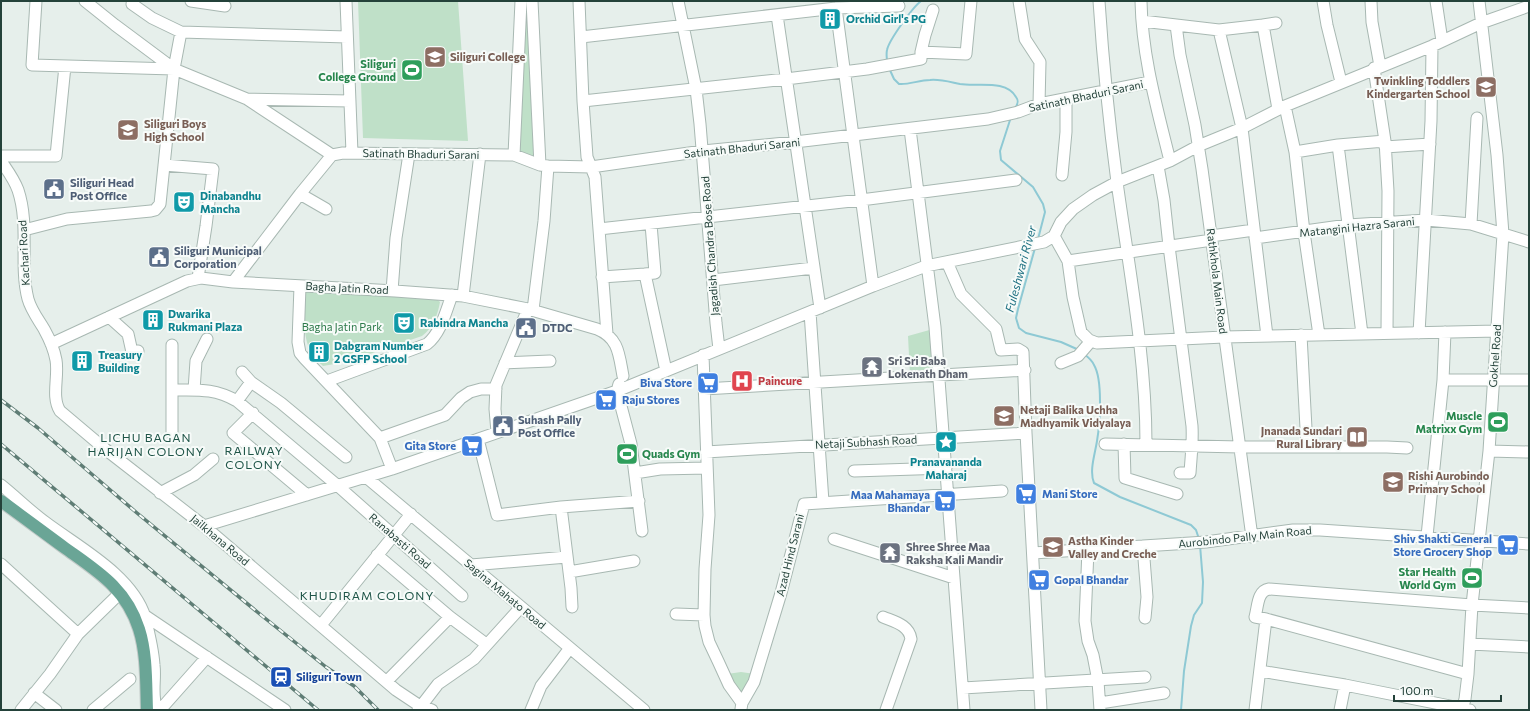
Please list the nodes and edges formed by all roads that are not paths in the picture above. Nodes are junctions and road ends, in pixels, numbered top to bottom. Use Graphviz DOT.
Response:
graph roads {
  1 [pos="36,1"];
  2 [pos="85,1"];
  3 [pos="191,1"];
  4 [pos="346,1"];
  5 [pos="521,1"];
  6 [pos="532,1"];
  7 [pos="579,1"];
  8 [pos="678,1"];
  9 [pos="971,1"];
  10 [pos="1019,1"];
  11 [pos="1099,1"];
  12 [pos="1141,1"];
  13 [pos="1324,1"];
  14 [pos="1371,1"];
  15 [pos="1436,1"];
  16 [pos="1479,1"];
  17 [pos="132,4"];
  18 [pos="225,6"];
  19 [pos="899,6"];
  20 [pos="1529,6"];
  21 [pos="836,8"];
  22 [pos="933,10"];
  23 [pos="776,15"];
  24 [pos="1142,20"];
  25 [pos="1276,23"];
  26 [pos="1481,23"];
  27 [pos="683,25"];
  28 [pos="1176,26"];
  29 [pos="1263,26"];
  30 [pos="1219,30"];
  31 [pos="180,32"];
  32 [pos="347,37"];
  33 [pos="581,37"];
  34 [pos="1437,43"];
  35 [pos="921,52"];
  36 [pos="64,66"];
  37 [pos="1377,67"];
  38 [pos="174,69"];
  39 [pos="844,72"];
  40 [pos="786,79"];
  41 [pos="1150,82"];
  42 [pos="1341,82"];
  43 [pos="696,89"];
  44 [pos="1105,91"];
  45 [pos="247,99"];
  46 [pos="1066,99"];
  47 [pos="350,101"];
  48 [pos="583,101"];
  49 [pos="1039,104"];
  50 [pos="1281,107"];
  51 [pos="1477,118"];
  52 [pos="910,128"];
  53 [pos="1242,128"];
  54 [pos="853,136"];
  55 [pos="795,142"];
  56 [pos="1385,144"];
  57 [pos="1430,144"];
  58 [pos="1198,146"];
  59 [pos="1338,146"];
  60 [pos="703,151"];
  61 [pos="1295,152"];
  62 [pos="352,153"];
  63 [pos="409,154"];
  64 [pos="480,154"];
  65 [pos="332,155"];
  66 [pos="514,155"];
  67 [pos="1,156"];
  68 [pos="1,161"];
  69 [pos="1170,161"];
  70 [pos="164,165"];
  71 [pos="544,166"];
  72 [pos="1158,166"];
  73 [pos="591,167"];
  74 [pos="1062,175"];
  75 [pos="1016,180"];
  76 [pos="1117,182"];
  77 [pos="918,193"];
  78 [pos="300,194"];
  79 [pos="861,200"];
  80 [pos="804,206"];
  81 [pos="326,209"];
  82 [pos="708,217"];
  83 [pos="1426,220"];
  84 [pos="1388,222"];
  85 [pos="651,224"];
  86 [pos="1471,224"];
  87 [pos="1348,225"];
  88 [pos="598,229"];
  89 [pos="24,230"];
  90 [pos="1304,232"];
  91 [pos="1255,234"];
  92 [pos="1503,234"];
  93 [pos="1212,238"];
  94 [pos="1049,239"];
  95 [pos="1529,242"];
  96 [pos="1169,246"];
  97 [pos="1127,252"];
  98 [pos="1068,261"];
  99 [pos="947,262"];
  100 [pos="926,266"];
  101 [pos="813,268"];
  102 [pos="645,274"];
  103 [pos="602,277"];
  104 [pos="198,278"];
  105 [pos="713,280"];
  106 [pos="233,282"];
  107 [pos="300,286"];
  108 [pos="873,286"];
  109 [pos="392,291"];
  110 [pos="452,295"];
  111 [pos="463,296"];
  112 [pos="531,310"];
  113 [pos="815,310"];
  114 [pos="109,317"];
  115 [pos="1497,331"];
  116 [pos="1445,332"];
  117 [pos="1387,333"];
  118 [pos="1419,333"];
  119 [pos="607,334"];
  120 [pos="1362,334"];
  121 [pos="1301,335"];
  122 [pos="1319,335"];
  123 [pos="1267,336"];
  124 [pos="1224,337"];
  125 [pos="207,339"];
  126 [pos="1181,340"];
  127 [pos="1140,342"];
  128 [pos="51,344"];
  129 [pos="172,345"];
  130 [pos="1086,347"];
  131 [pos="719,349"];
  132 [pos="138,351"];
  133 [pos="703,356"];
  134 [pos="550,360"];
  135 [pos="505,363"];
  136 [pos="1061,363"];
  137 [pos="1025,370"];
  138 [pos="666,371"];
  139 [pos="242,372"];
  140 [pos="623,376"];
  141 [pos="940,376"];
  142 [pos="1443,380"];
  143 [pos="1494,380"];
  144 [pos="1529,380"];
  145 [pos="327,381"];
  146 [pos="251,382"];
  147 [pos="638,382"];
  148 [pos="815,382"];
  149 [pos="496,389"];
  150 [pos="704,389"];
  151 [pos="173,390"];
  152 [pos="194,390"];
  153 [pos="617,391"];
  154 [pos="237,401"];
  155 [pos="253,413"];
  156 [pos="497,432"];
  157 [pos="172,433"];
  158 [pos="1026,433"];
  159 [pos="380,438"];
  160 [pos="944,438"];
  161 [pos="478,440"];
  162 [pos="1105,444"];
  163 [pos="1124,444"];
  164 [pos="1146,444"];
  165 [pos="820,445"];
  166 [pos="1192,446"];
  167 [pos="1240,447"];
  168 [pos="1307,447"];
  169 [pos="1407,448"];
  170 [pos="1489,451"];
  171 [pos="706,452"];
  172 [pos="1529,452"];
  173 [pos="346,457"];
  174 [pos="212,459"];
  175 [pos="707,468"];
  176 [pos="946,468"];
  177 [pos="392,469"];
  178 [pos="854,471"];
  179 [pos="1180,473"];
  180 [pos="635,474"];
  181 [pos="366,477"];
  182 [pos="1,485"];
  183 [pos="338,486"];
  184 [pos="1002,491"];
  185 [pos="160,493"];
  186 [pos="949,494"];
  187 [pos="1178,494"];
  188 [pos="307,495"];
  189 [pos="1,501"];
  190 [pos="638,501"];
  191 [pos="823,502"];
  192 [pos="561,508"];
  193 [pos="411,514"];
  194 [pos="204,526"];
  195 [pos="642,531"];
  196 [pos="394,534"];
  197 [pos="1427,536"];
  198 [pos="1252,537"];
  199 [pos="834,539"];
  200 [pos="1479,540"];
  201 [pos="1529,544"];
  202 [pos="1143,546"];
  203 [pos="1088,550"];
  204 [pos="1033,553"];
  205 [pos="377,555"];
  206 [pos="567,557"];
  207 [pos="634,561"];
  208 [pos="1,564"];
  209 [pos="471,565"];
  210 [pos="569,572"];
  211 [pos="954,578"];
  212 [pos="118,595"];
  213 [pos="462,596"];
  214 [pos="1472,605"];
  215 [pos="521,607"];
  216 [pos="572,607"];
  217 [pos="1529,608"];
  218 [pos="676,614"];
  219 [pos="144,615"];
  220 [pos="704,615"];
  221 [pos="450,616"];
  222 [pos="883,617"];
  223 [pos="1145,618"];
  224 [pos="1266,619"];
  225 [pos="320,624"];
  226 [pos="78,634"];
  227 [pos="486,644"];
  228 [pos="1470,644"];
  229 [pos="1529,647"];
  230 [pos="570,648"];
  231 [pos="207,657"];
  232 [pos="1260,671"];
  233 [pos="1468,674"];
  234 [pos="1145,677"];
  235 [pos="130,679"];
  236 [pos="387,681"];
  237 [pos="1098,681"];
  238 [pos="1040,684"];
  239 [pos="1345,685"];
  240 [pos="963,688"];
  241 [pos="34,693"];
  242 [pos="1164,693"];
  243 [pos="741,706"];
  244 [pos="1100,706"];
  245 [pos="419,708"];
  246 [pos="637,708"];
  247 [pos="24,709"];
  248 [pos="56,710"];
  249 [pos="93,710"];
  250 [pos="146,710"];
  251 [pos="158,710"];
  252 [pos="286,710"];
  253 [pos="432,710"];
  254 [pos="531,710"];
  255 [pos="886,710"];
  256 [pos="964,710"];
  257 [pos="1042,710"];
  258 [pos="1255,710"];
  259 [pos="1340,710"];
  260 [pos="1465,710"];
  1 -- 36 [label="street"];
  2 -- 38 [label="street"];
  3 -- 18 [label="street"];
  4 -- 32 [label="street"];
  5 -- 66 [label="street"];
  6 -- 71 [label="street"];
  7 -- 33 [label="street"];
  8 -- 27 [label="street, Jagadish Chandra Bose Road"];
  9 -- 35 [label="street"];
  10 -- 49 [label="street"];
  11 -- 44 [label="street"];
  12 -- 24 [label="street"];
  13 -- 42 [label="street"];
  14 -- 37 [label="street"];
  15 -- 34 [label="street"];
  16 -- 26 [label="street, Gokhel Road"];
  17 -- 31 [label="street"];
  19 -- 21 [label="street"];
  20 -- 26 [label="street"];
  21 -- 23 [label="street"];
  21 -- 39 [label="street"];
  22 -- 35 [label="street"];
  23 -- 27 [label="street"];
  23 -- 40 [label="street"];
  24 -- 28 [label="street"];
  24 -- 41 [label="street"];
  25 -- 29 [label="street"];
  26 -- 34 [label="street"];
  26 -- 92 [label="street, Gokhel Road"];
  27 -- 33 [label="street"];
  27 -- 43 [label="street, Jagadish Chandra Bose Road"];
  28 -- 30 [label="street"];
  28 -- 58 [label="street, Rathkhola Main Road"];
  29 -- 30 [label="street"];
  29 -- 50 [label="street"];
  30 -- 53 [label="street"];
  31 -- 32 [label="street"];
  31 -- 38 [label="street"];
  32 -- 47 [label="street"];
  33 -- 48 [label="street"];
  34 -- 37 [label="street"];
  34 -- 57 [label="street"];
  35 -- 39 [label="street"];
  36 -- 38 [label="street"];
  36 -- 67 [label="street"];
  37 -- 42 [label="street"];
  37 -- 56 [label="street"];
  38 -- 45 [label="street"];
  38 -- 70 [label="street"];
  39 -- 40 [label="street"];
  39 -- 54 [label="street"];
  40 -- 43 [label="street"];
  40 -- 55 [label="street"];
  41 -- 44 [label="street, Satinath Bhaduri Sarani"];
  41 -- 69 [label="street"];
  42 -- 50 [label="street"];
  43 -- 48 [label="street"];
  43 -- 60 [label="street, Jagadish Chandra Bose Road"];
  44 -- 46 [label="street, Satinath Bhaduri Sarani"];
  44 -- 76 [label="street"];
  45 -- 47 [label="street"];
  45 -- 65 [label="street"];
  46 -- 49 [label="street, Satinath Bhaduri Sarani"];
  46 -- 74 [label="street"];
  47 -- 62 [label="street"];
  48 -- 73 [label="street"];
  49 -- 52 [label="street, Satinath Bhaduri Sarani"];
  50 -- 53 [label="street"];
  50 -- 61 [label="street"];
  51 -- 86 [label="street"];
  52 -- 54 [label="street, Satinath Bhaduri Sarani"];
  52 -- 77 [label="street"];
  53 -- 58 [label="street"];
  53 -- 91 [label="street"];
  54 -- 55 [label="street, Satinath Bhaduri Sarani"];
  54 -- 79 [label="street"];
  55 -- 60 [label="street, Satinath Bhaduri Sarani"];
  55 -- 80 [label="street"];
  56 -- 57 [label="street"];
  56 -- 59 [label="street"];
  56 -- 84 [label="street"];
  57 -- 83 [label="street"];
  58 -- 69 [label="street"];
  58 -- 93 [label="street, Rathkhola Main Road"];
  59 -- 61 [label="street"];
  59 -- 87 [label="street"];
  60 -- 73 [label="street, Satinath Bhaduri Sarani"];
  60 -- 82 [label="street, Jagadish Chandra Bose Road"];
  61 -- 90 [label="street"];
  62 -- 63 [label="street, Satinath Bhaduri Sarani"];
  62 -- 65 [label="street, Satinath Bhaduri Sarani"];
  63 -- 64 [label="street, Satinath Bhaduri Sarani"];
  63 -- 109 [label="street"];
  64 -- 66 [label="street, Satinath Bhaduri Sarani"];
  64 -- 111 [label="street"];
  65 -- 78 [label="street"];
  66 -- 71 [label="street, Satinath Bhaduri Sarani"];
  68 -- 89 [label="street, Kachari Road"];
  69 -- 72 [label="street"];
  70 -- 89 [label="street"];
  70 -- 104 [label="street"];
  71 -- 73 [label="street, Satinath Bhaduri Sarani"];
  71 -- 112 [label="street"];
  72 -- 76 [label="street"];
  72 -- 96 [label="street"];
  73 -- 88 [label="street"];
  75 -- 77 [label="street"];
  76 -- 94 [label="street"];
  76 -- 97 [label="street"];
  77 -- 79 [label="street"];
  77 -- 100 [label="street"];
  78 -- 81 [label="street"];
  78 -- 106 [label="street"];
  79 -- 80 [label="street"];
  79 -- 108 [label="street"];
  80 -- 82 [label="street"];
  80 -- 101 [label="street"];
  82 -- 85 [label="street"];
  82 -- 105 [label="street, Jagadish Chandra Bose Road"];
  83 -- 84 [label="street, Matangini Hazra Sarani"];
  83 -- 86 [label="street, Matangini Hazra Sarani"];
  83 -- 118 [label="street"];
  84 -- 87 [label="street, Matangini Hazra Sarani"];
  84 -- 117 [label="street"];
  85 -- 88 [label="street"];
  85 -- 102 [label="street"];
  86 -- 92 [label="street, Matangini Hazra Sarani"];
  87 -- 90 [label="street, Matangini Hazra Sarani"];
  87 -- 120 [label="street"];
  88 -- 103 [label="street"];
  89 -- 128 [label="street, Kachari Road"];
  90 -- 91 [label="street, Matangini Hazra Sarani"];
  90 -- 122 [label="street"];
  91 -- 93 [label="street, Matangini Hazra Sarani"];
  91 -- 123 [label="street"];
  92 -- 95 [label="street, Matangini Hazra Sarani"];
  92 -- 115 [label="street, Gokhel Road"];
  93 -- 96 [label="street, Matangini Hazra Sarani"];
  93 -- 124 [label="street, Rathkhola Main Road"];
  94 -- 98 [label="street"];
  94 -- 99 [label="street"];
  96 -- 97 [label="street, Matangini Hazra Sarani"];
  96 -- 126 [label="street"];
  97 -- 98 [label="street, Matangini Hazra Sarani"];
  97 -- 127 [label="street"];
  98 -- 130 [label="street"];
  99 -- 100 [label="street"];
  99 -- 137 [label="street"];
  100 -- 108 [label="street"];
  100 -- 141 [label="street"];
  101 -- 105 [label="street"];
  101 -- 113 [label="street"];
  102 -- 103 [label="street"];
  102 -- 138 [label="street"];
  103 -- 119 [label="street"];
  104 -- 106 [label="street, Bagha Jatin Road"];
  104 -- 114 [label="street, Bagha Jatin Road"];
  105 -- 131 [label="street, Jagadish Chandra Bose Road"];
  106 -- 107 [label="street, Bagha Jatin Road"];
  107 -- 109 [label="street, Bagha Jatin Road"];
  107 -- 145 [label="street"];
  108 -- 113 [label="street"];
  109 -- 110 [label="street, Bagha Jatin Road"];
  110 -- 111 [label="street, Bagha Jatin Road"];
  110 -- 145 [label="street"];
  111 -- 112 [label="street, Bagha Jatin Road"];
  112 -- 119 [label="street, Bagha Jatin Road"];
  112 -- 135 [label="street"];
  113 -- 131 [label="street"];
  113 -- 148 [label="street"];
  114 -- 128 [label="street, Bagha Jatin Road"];
  114 -- 132 [label="street"];
  115 -- 116 [label="street"];
  115 -- 143 [label="street, Gokhel Road"];
  116 -- 118 [label="street"];
  116 -- 142 [label="street"];
  117 -- 118 [label="street"];
  117 -- 120 [label="street"];
  119 -- 140 [label="street"];
  120 -- 122 [label="street"];
  121 -- 122 [label="street"];
  121 -- 123 [label="street"];
  121 -- 168 [label="street"];
  123 -- 124 [label="street"];
  124 -- 126 [label="street"];
  124 -- 167 [label="street, Rathkhola Main Road"];
  125 -- 152 [label="street"];
  126 -- 127 [label="street"];
  126 -- 166 [label="street"];
  127 -- 130 [label="street"];
  127 -- 164 [label="street"];
  128 -- 185 [label="street, Jailkhana Road"];
  129 -- 151 [label="street"];
  130 -- 136 [label="street"];
  131 -- 133 [label="street"];
  133 -- 138 [label="street"];
  133 -- 150 [label="street"];
  134 -- 135 [label="street"];
  135 -- 149 [label="street"];
  137 -- 141 [label="street"];
  137 -- 158 [label="street"];
  138 -- 147 [label="street"];
  139 -- 146 [label="street"];
  140 -- 147 [label="street"];
  140 -- 153 [label="street"];
  141 -- 148 [label="street"];
  141 -- 160 [label="street"];
  142 -- 143 [label="street"];
  142 -- 197 [label="street"];
  143 -- 144 [label="street"];
  143 -- 170 [label="street, Gokhel Road"];
  145 -- 159 [label="street"];
  146 -- 154 [label="street"];
  146 -- 173 [label="street"];
  147 -- 153 [label="street"];
  148 -- 150 [label="street"];
  148 -- 165 [label="street"];
  149 -- 156 [label="street"];
  149 -- 159 [label="street"];
  150 -- 171 [label="street"];
  151 -- 152 [label="street, Ranabasti Road"];
  151 -- 157 [label="street"];
  152 -- 154 [label="street, Ranabasti Road"];
  153 -- 156 [label="street"];
  153 -- 180 [label="street"];
  154 -- 155 [label="street, Ranabasti Road"];
  155 -- 183 [label="street, Ranabasti Road"];
  155 -- 188 [label="street"];
  156 -- 161 [label="street"];
  158 -- 160 [label="street, Netaji Subhash Road"];
  158 -- 204 [label="street"];
  159 -- 177 [label="street"];
  160 -- 165 [label="street, Netaji Subhash Road"];
  160 -- 176 [label="street"];
  161 -- 177 [label="street"];
  161 -- 192 [label="street"];
  162 -- 163 [label="street"];
  163 -- 164 [label="street"];
  163 -- 187 [label="street"];
  164 -- 166 [label="street"];
  165 -- 171 [label="street, Netaji Subhash Road"];
  165 -- 191 [label="street"];
  166 -- 167 [label="street"];
  166 -- 179 [label="street"];
  167 -- 168 [label="street"];
  167 -- 198 [label="street, Rathkhola Main Road"];
  168 -- 169 [label="street"];
  170 -- 172 [label="street"];
  170 -- 200 [label="street, Gokhel Road"];
  171 -- 175 [label="street"];
  174 -- 185 [label="street"];
  175 -- 180 [label="street"];
  175 -- 220 [label="street"];
  176 -- 178 [label="street"];
  176 -- 186 [label="street"];
  177 -- 181 [label="street"];
  180 -- 190 [label="street"];
  181 -- 183 [label="street"];
  181 -- 193 [label="street, Sagina Mahato Road"];
  182 -- 219 [label="street"];
  183 -- 188 [label="street"];
  183 -- 196 [label="street, Ranabasti Road"];
  184 -- 186 [label="street, Azad Hind Sarani"];
  185 -- 194 [label="street, Jailkhana Road"];
  186 -- 191 [label="street, Azad Hind Sarani"];
  186 -- 211 [label="street"];
  188 -- 194 [label="street"];
  189 -- 250 [label="main road"];
  190 -- 192 [label="street"];
  190 -- 195 [label="street"];
  191 -- 243 [label="street, Azad Hind Sarani"];
  192 -- 206 [label="street"];
  193 -- 196 [label="street"];
  193 -- 209 [label="street, Sagina Mahato Road"];
  194 -- 225 [label="street, Jailkhana Road"];
  196 -- 205 [label="street"];
  196 -- 213 [label="street, Ranabasti Road"];
  197 -- 198 [label="street, Aurobindo Pally Main Road"];
  197 -- 200 [label="street, Aurobindo Pally Main Road"];
  198 -- 202 [label="street, Aurobindo Pally Main Road"];
  199 -- 211 [label="street"];
  200 -- 201 [label="street, Aurobindo Pally Main Road"];
  200 -- 214 [label="street, Gokhel Road"];
  202 -- 203 [label="street, Aurobindo Pally Main Road"];
  202 -- 223 [label="street"];
  203 -- 204 [label="street, Aurobindo Pally Main Road"];
  203 -- 237 [label="street"];
  204 -- 238 [label="street"];
  205 -- 221 [label="street"];
  205 -- 225 [label="street"];
  206 -- 209 [label="street"];
  206 -- 210 [label="street"];
  207 -- 210 [label="street"];
  208 -- 226 [label="street"];
  209 -- 215 [label="street, Sagina Mahato Road"];
  210 -- 216 [label="street"];
  211 -- 240 [label="street"];
  212 -- 226 [label="street"];
  214 -- 217 [label="street"];
  214 -- 224 [label="street"];
  214 -- 228 [label="street, Gokhel Road"];
  215 -- 227 [label="street"];
  215 -- 230 [label="street, Sagina Mahato Road"];
  218 -- 220 [label="street"];
  219 -- 231 [label="street"];
  219 -- 251 [label="street"];
  220 -- 243 [label="street"];
  221 -- 227 [label="street"];
  221 -- 236 [label="street"];
  222 -- 255 [label="street"];
  224 -- 232 [label="street"];
  224 -- 233 [label="street"];
  225 -- 236 [label="street, Jailkhana Road"];
  226 -- 241 [label="street"];
  227 -- 245 [label="street"];
  228 -- 229 [label="street"];
  228 -- 233 [label="street, Gokhel Road"];
  230 -- 246 [label="street, Sagina Mahato Road"];
  230 -- 254 [label="street"];
  231 -- 251 [label="street"];
  231 -- 252 [label="street"];
  232 -- 239 [label="street"];
  232 -- 258 [label="street"];
  233 -- 260 [label="street, Gokhel Road"];
  234 -- 237 [label="street"];
  235 -- 249 [label="street"];
  236 -- 245 [label="street, Jailkhana Road"];
  237 -- 238 [label="street"];
  237 -- 244 [label="street"];
  238 -- 240 [label="street"];
  238 -- 257 [label="street"];
  239 -- 259 [label="street"];
  239 -- 260 [label="street"];
  240 -- 256 [label="street"];
  241 -- 247 [label="street"];
  241 -- 248 [label="street"];
  242 -- 244 [label="street"];
  245 -- 253 [label="street, Jailkhana Road"];
}
